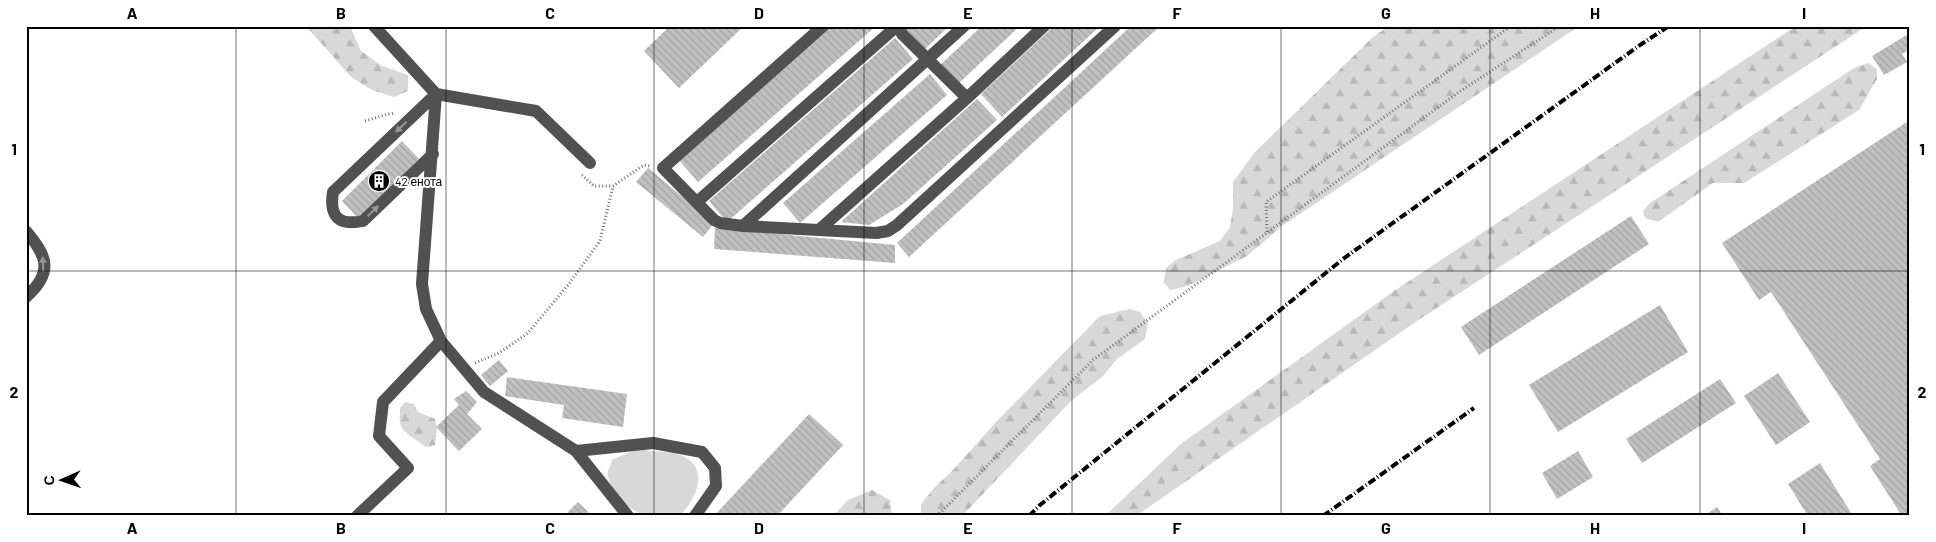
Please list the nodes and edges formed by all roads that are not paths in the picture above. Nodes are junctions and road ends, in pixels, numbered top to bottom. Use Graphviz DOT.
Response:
graph roads {
  1 [pos="374,26"];
  2 [pos="823,26"];
  3 [pos="898,26"];
  4 [pos="964,26"];
  5 [pos="1044,26"];
  6 [pos="1115,26"];
  7 [pos="927,60"];
  8 [pos="436,94"];
  9 [pos="967,98"];
  10 [pos="433,154"];
  11 [pos="590,163"];
  12 [pos="697,202"];
  13 [pos="743,226"];
  14 [pos="819,230"];
  15 [pos="26,231"];
  16 [pos="26,297"];
  17 [pos="441,341"];
  18 [pos="576,451"];
  19 [pos="357,516"];
  20 [pos="628,516"];
  21 [pos="695,516"];
  1 -- 8 [label="street"];
  2 -- 12 [label="street"];
  3 -- 7 [label="street"];
  3 -- 12 [label="street"];
  4 -- 7 [label="street"];
  5 -- 9 [label="street"];
  6 -- 14 [label="street"];
  7 -- 9 [label="street"];
  7 -- 13 [label="street"];
  8 -- 10 [label="street"];
  8 -- 10 [label="street, one-way"];
  8 -- 11 [label="street"];
  9 -- 14 [label="street"];
  10 -- 17 [label="street"];
  12 -- 13 [label="street"];
  13 -- 14 [label="street"];
  16 -- 15 [label="street, one-way"];
  17 -- 18 [label="street"];
  17 -- 19 [label="street"];
  18 -- 20 [label="street"];
  18 -- 21 [label="street"];
}
